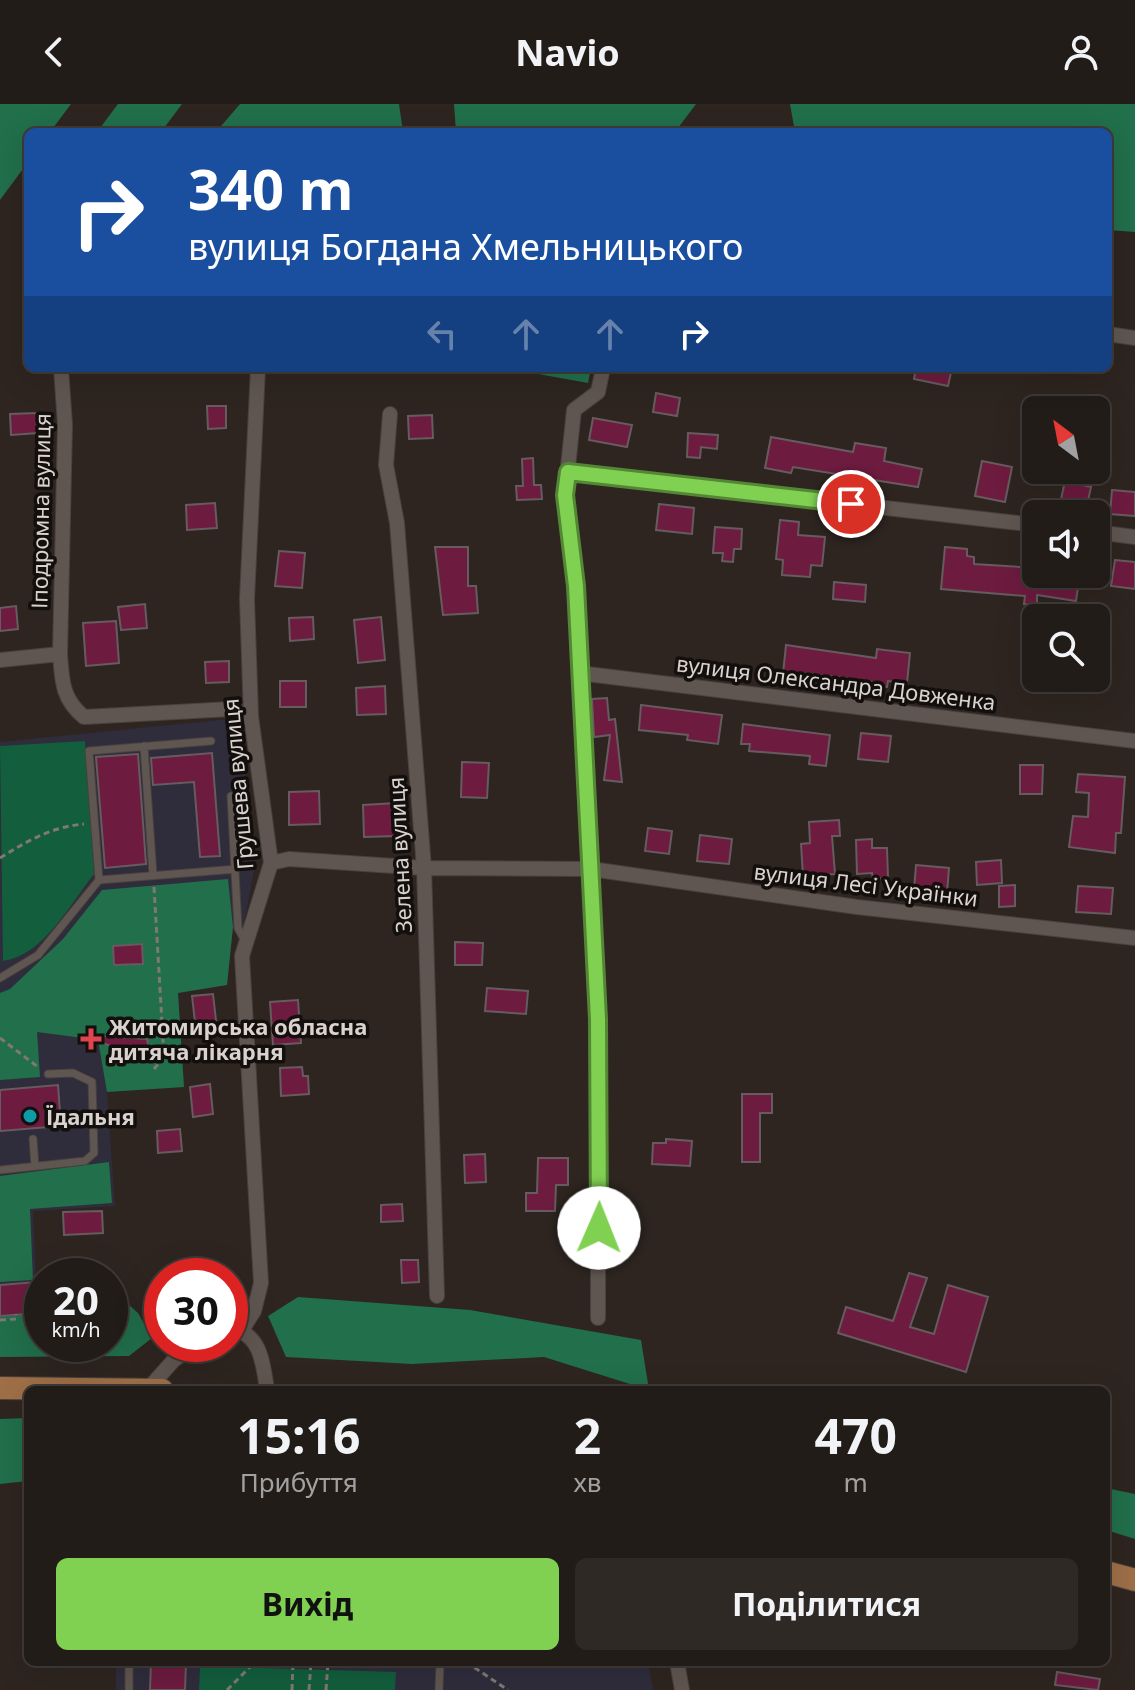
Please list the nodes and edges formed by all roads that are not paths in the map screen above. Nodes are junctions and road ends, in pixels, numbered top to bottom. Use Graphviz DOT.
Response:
graph roads {
  1 [pos="1112,335"];
  2 [pos="1135,338"];
  3 [pos="61,372"];
  4 [pos="258,372"];
  5 [pos="602,372"];
  6 [pos="390,414"];
  7 [pos="568,472"];
  8 [pos="1022,523"];
  9 [pos="1110,534"];
  10 [pos="1135,537"];
  11 [pos="60,654"];
  12 [pos="0,660"];
  13 [pos="579,673"];
  14 [pos="251,716"];
  15 [pos="211,741"];
  16 [pos="1135,741"];
  17 [pos="144,746"];
  18 [pos="231,796"];
  19 [pos="271,863"];
  20 [pos="424,868"];
  21 [pos="237,869"];
  22 [pos="591,869"];
  23 [pos="153,875"];
  24 [pos="99,880"];
  25 [pos="1135,938"];
  26 [pos="244,939"];
  27 [pos="0,978"];
  28 [pos="48,1074"];
  29 [pos="33,1139"];
  30 [pos="35,1166"];
  31 [pos="0,1170"];
  32 [pos="437,1296"];
  33 [pos="248,1317"];
  34 [pos="598,1318"];
  35 [pos="248,1340"];
  36 [pos="172,1362"];
  37 [pos="151,1386"];
  38 [pos="266,1386"];
  39 [pos="0,1388"];
  40 [pos="24,1388"];
  41 [pos="1110,1573"];
  42 [pos="1135,1580"];
  43 [pos="129,1666"];
  44 [pos="440,1666"];
  45 [pos="678,1666"];
  46 [pos="129,1690"];
  47 [pos="439,1690"];
  48 [pos="682,1690"];
  1 -- 2 [label="street"];
  3 -- 11 [label="street, Іподромна вулиця"];
  4 -- 14 [label="street, Грушева вулиця"];
  5 -- 7 [label="street"];
  6 -- 20 [label="street, Зелена вулиця"];
  7 -- 8 [label="street"];
  7 -- 13 [label="street"];
  9 -- 10 [label="street"];
  11 -- 12 [label="street"];
  11 -- 14 [label="street, Іподромна вулиця"];
  13 -- 16 [label="street, вулиця Олександра Довженка"];
  13 -- 22 [label="street"];
  14 -- 19 [label="street, Грушева вулиця"];
  15 -- 17 [label="lane"];
  17 -- 23 [label="lane"];
  17 -- 24 [label="lane"];
  18 -- 21 [label="lane"];
  19 -- 20 [label="street, вулиця Лесі Українки"];
  19 -- 26 [label="street, Грушева вулиця"];
  20 -- 22 [label="street, вулиця Лесі Українки"];
  20 -- 32 [label="street, Зелена вулиця"];
  21 -- 23 [label="lane"];
  21 -- 26 [label="lane"];
  22 -- 25 [label="street, вулиця Лесі Українки"];
  22 -- 34 [label="street"];
  23 -- 24 [label="lane"];
  24 -- 27 [label="lane"];
  26 -- 33 [label="street, Грушева вулиця"];
  28 -- 30 [label="lane"];
  29 -- 30 [label="lane"];
  30 -- 31 [label="lane"];
  35 -- 38 [label="street"];
  36 -- 37 [label="street"];
  39 -- 40 [label="main road"];
  41 -- 42 [label="main road"];
  43 -- 46 [label="lane"];
  44 -- 47 [label="lane"];
  45 -- 48 [label="street"];
}
